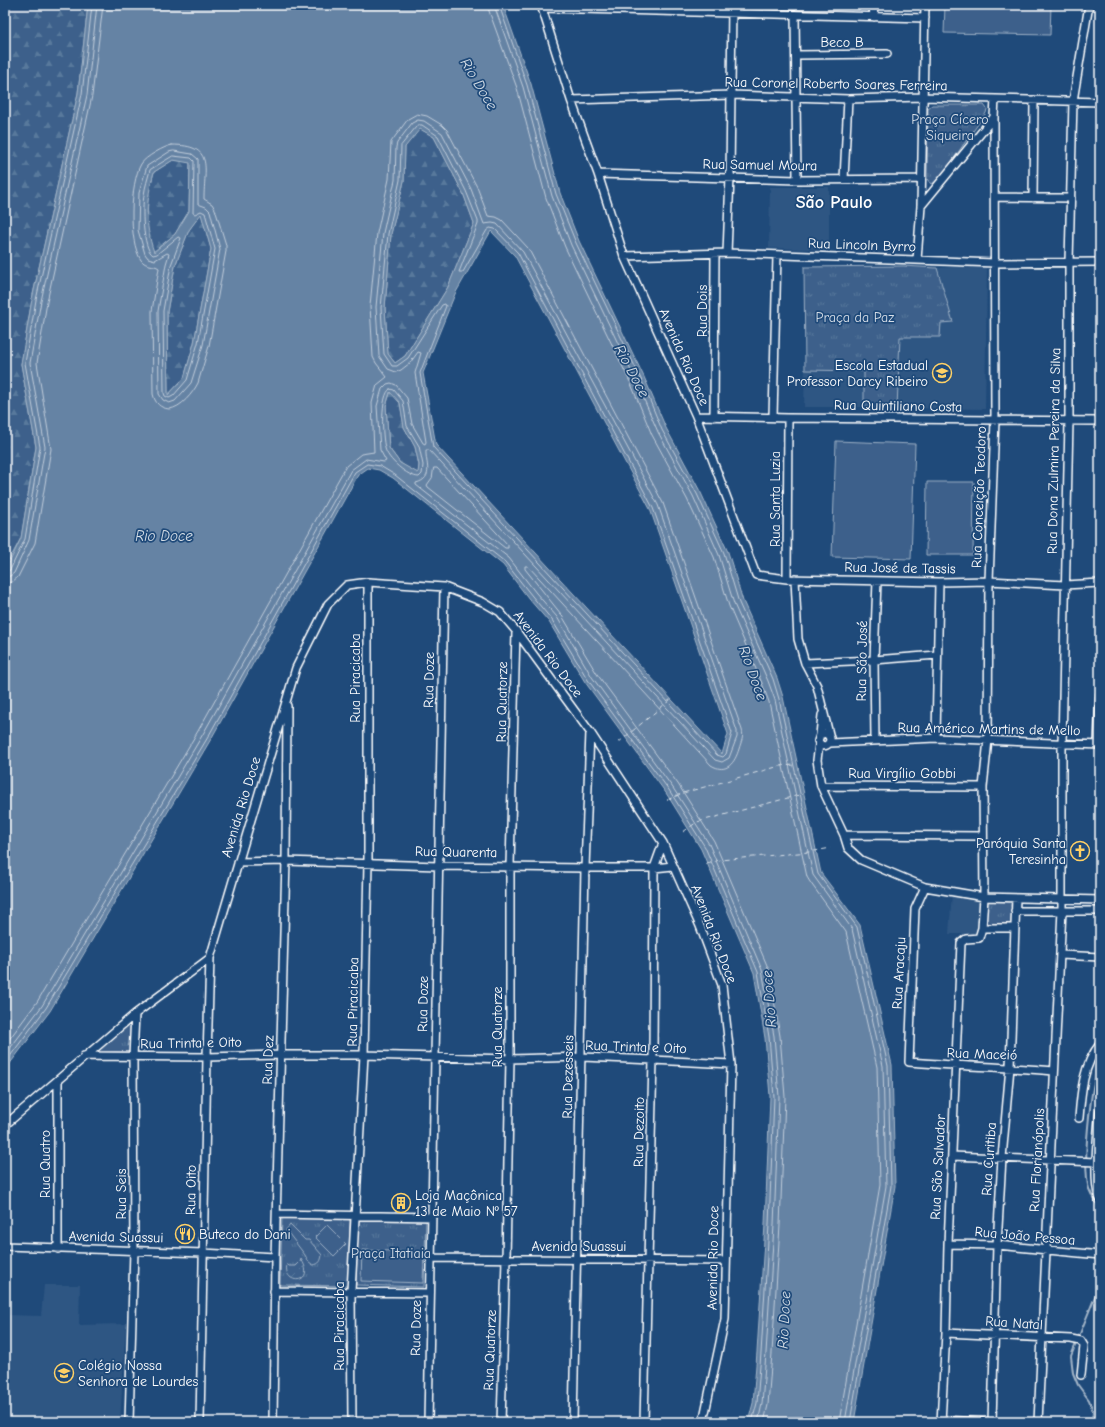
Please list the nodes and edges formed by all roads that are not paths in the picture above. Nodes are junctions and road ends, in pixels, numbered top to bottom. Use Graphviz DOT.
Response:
graph roads {
  1 [pos="732,5"];
  2 [pos="873,5"];
  3 [pos="925,5"];
  4 [pos="1089,5"];
  5 [pos="541,6"];
  6 [pos="732,14"];
  7 [pos="796,15"];
  8 [pos="874,16"];
  9 [pos="925,18"];
  10 [pos="887,54"];
  11 [pos="797,55"];
  12 [pos="732,95"];
  13 [pos="796,97"];
  14 [pos="923,97"];
  15 [pos="848,98"];
  16 [pos="995,99"];
  17 [pos="571,100"];
  18 [pos="1034,100"];
  19 [pos="1073,101"];
  20 [pos="1100,102"];
  21 [pos="994,117"];
  22 [pos="598,174"];
  23 [pos="730,177"];
  24 [pos="844,179"];
  25 [pos="921,179"];
  26 [pos="797,180"];
  27 [pos="995,198"];
  28 [pos="1033,198"];
  29 [pos="1071,198"];
  30 [pos="921,206"];
  31 [pos="727,253"];
  32 [pos="715,254"];
  33 [pos="777,255"];
  34 [pos="624,256"];
  35 [pos="917,260"];
  36 [pos="1069,262"];
  37 [pos="1100,262"];
  38 [pos="995,263"];
  39 [pos="696,416"];
  40 [pos="714,416"];
  41 [pos="773,417"];
  42 [pos="788,418"];
  43 [pos="995,420"];
  44 [pos="1069,421"];
  45 [pos="1100,421"];
  46 [pos="787,579"];
  47 [pos="795,579"];
  48 [pos="877,581"];
  49 [pos="989,581"];
  50 [pos="368,582"];
  51 [pos="939,582"];
  52 [pos="1100,583"];
  53 [pos="1065,584"];
  54 [pos="444,587"];
  55 [pos="516,631"];
  56 [pos="937,655"];
  57 [pos="874,660"];
  58 [pos="805,663"];
  59 [pos="1100,695"];
  60 [pos="287,698"];
  61 [pos="822,711"];
  62 [pos="590,732"];
  63 [pos="820,734"];
  64 [pos="936,738"];
  65 [pos="830,740"];
  66 [pos="875,740"];
  67 [pos="988,740"];
  68 [pos="819,744"];
  69 [pos="1062,744"];
  70 [pos="1099,745"];
  71 [pos="821,786"];
  72 [pos="983,787"];
  73 [pos="844,835"];
  74 [pos="983,836"];
  75 [pos="663,844"];
  76 [pos="286,861"];
  77 [pos="238,862"];
  78 [pos="368,863"];
  79 [pos="438,866"];
  80 [pos="510,866"];
  81 [pos="673,866"];
  82 [pos="585,868"];
  83 [pos="654,868"];
  84 [pos="925,887"];
  85 [pos="984,897"];
  86 [pos="1016,898"];
  87 [pos="1061,899"];
  88 [pos="1100,900"];
  89 [pos="1062,910"];
  90 [pos="1015,911"];
  91 [pos="1100,911"];
  92 [pos="982,928"];
  93 [pos="1014,928"];
  94 [pos="1060,955"];
  95 [pos="1100,957"];
  96 [pos="210,958"];
  97 [pos="135,1014"];
  98 [pos="1100,1044"];
  99 [pos="282,1054"];
  100 [pos="364,1055"];
  101 [pos="84,1056"];
  102 [pos="133,1057"];
  103 [pos="207,1057"];
  104 [pos="582,1057"];
  105 [pos="436,1058"];
  106 [pos="510,1059"];
  107 [pos="653,1060"];
  108 [pos="909,1062"];
  109 [pos="731,1064"];
  110 [pos="957,1066"];
  111 [pos="1010,1067"];
  112 [pos="1054,1071"];
  113 [pos="58,1080"];
  114 [pos="1100,1110"];
  115 [pos="1079,1118"];
  116 [pos="5,1125"];
  117 [pos="952,1156"];
  118 [pos="1002,1158"];
  119 [pos="1050,1161"];
  120 [pos="1096,1162"];
  121 [pos="1100,1199"];
  122 [pos="277,1214"];
  123 [pos="355,1216"];
  124 [pos="432,1217"];
  125 [pos="948,1244"];
  126 [pos="997,1245"];
  127 [pos="5,1246"];
  128 [pos="58,1249"];
  129 [pos="134,1250"];
  130 [pos="1045,1250"];
  131 [pos="203,1253"];
  132 [pos="1100,1255"];
  133 [pos="275,1257"];
  134 [pos="432,1258"];
  135 [pos="506,1259"];
  136 [pos="576,1259"];
  137 [pos="649,1260"];
  138 [pos="726,1261"];
  139 [pos="274,1291"];
  140 [pos="351,1291"];
  141 [pos="430,1293"];
  142 [pos="946,1333"];
  143 [pos="994,1335"];
  144 [pos="1041,1338"];
  145 [pos="1081,1375"];
  146 [pos="941,1421"];
  147 [pos="129,1422"];
  148 [pos="200,1422"];
  149 [pos="273,1422"];
  150 [pos="352,1422"];
  151 [pos="428,1422"];
  152 [pos="501,1422"];
  153 [pos="573,1422"];
  154 [pos="644,1422"];
  155 [pos="703,1422"];
  156 [pos="983,1422"];
  157 [pos="992,1422"];
  158 [pos="1038,1422"];
  1 -- 6 [label="street"];
  2 -- 8 [label="street"];
  3 -- 9 [label="street"];
  4 -- 19 [label="street, Rua Dona Zulmira Pereira da Silva"];
  5 -- 6 [label="street"];
  5 -- 17 [label="street, Avenida Rio Doce"];
  6 -- 7 [label="street"];
  6 -- 12 [label="street"];
  7 -- 8 [label="street"];
  7 -- 11 [label="street"];
  8 -- 9 [label="street"];
  9 -- 14 [label="street"];
  10 -- 11 [label="street, Beco B"];
  11 -- 13 [label="street"];
  12 -- 13 [label="street, Rua Coronel Roberto Soares Ferreira"];
  12 -- 17 [label="street, Rua Coronel Roberto Soares Ferreira"];
  12 -- 23 [label="street"];
  13 -- 15 [label="street, Rua Coronel Roberto Soares Ferreira"];
  13 -- 26 [label="street"];
  14 -- 15 [label="street, Rua Coronel Roberto Soares Ferreira"];
  14 -- 16 [label="street, Rua Coronel Roberto Soares Ferreira"];
  14 -- 25 [label="street"];
  15 -- 24 [label="street"];
  16 -- 18 [label="street, Rua Coronel Roberto Soares Ferreira"];
  16 -- 21 [label="street, Rua Conceição Teodoro"];
  17 -- 22 [label="street, Avenida Rio Doce"];
  18 -- 19 [label="street, Rua Coronel Roberto Soares Ferreira"];
  18 -- 28 [label="street"];
  19 -- 20 [label="street, Rua Coronel Roberto Soares Ferreira"];
  19 -- 29 [label="street, Rua Dona Zulmira Pereira da Silva"];
  21 -- 27 [label="street, Rua Conceição Teodoro"];
  21 -- 30 [label="street"];
  22 -- 23 [label="street, Rua Samuel Moura"];
  22 -- 34 [label="street, Avenida Rio Doce"];
  23 -- 26 [label="street, Rua Samuel Moura"];
  23 -- 31 [label="street"];
  24 -- 25 [label="street, Rua Samuel Moura"];
  24 -- 26 [label="street, Rua Samuel Moura"];
  25 -- 30 [label="street"];
  27 -- 28 [label="street"];
  27 -- 38 [label="street, Rua Conceição Teodoro"];
  28 -- 29 [label="street"];
  29 -- 36 [label="street, Rua Dona Zulmira Pereira da Silva"];
  30 -- 35 [label="street"];
  31 -- 32 [label="street, Rua Lincoln Byrro"];
  31 -- 33 [label="street, Rua Lincoln Byrro"];
  32 -- 34 [label="street, Rua Lincoln Byrro"];
  32 -- 40 [label="street, Rua Dois"];
  33 -- 35 [label="street, Rua Lincoln Byrro"];
  33 -- 41 [label="street"];
  34 -- 39 [label="street, Avenida Rio Doce"];
  35 -- 38 [label="street, Rua Lincoln Byrro"];
  36 -- 37 [label="street, Rua Lincoln Byrro"];
  36 -- 38 [label="street, Rua Lincoln Byrro"];
  36 -- 44 [label="street, Rua Dona Zulmira Pereira da Silva"];
  38 -- 43 [label="street, Rua Conceição Teodoro"];
  39 -- 40 [label="street, Rua Quintiliano Costa"];
  39 -- 46 [label="street, Avenida Rio Doce"];
  40 -- 41 [label="street, Rua Quintiliano Costa"];
  41 -- 42 [label="street, Rua Quintiliano Costa"];
  42 -- 43 [label="street, Rua Quintiliano Costa"];
  42 -- 46 [label="street, Rua Santa Luzia"];
  43 -- 44 [label="street, Rua Quintiliano Costa"];
  43 -- 49 [label="street, Rua Conceição Teodoro"];
  44 -- 45 [label="street, Rua Quintiliano Costa"];
  44 -- 53 [label="street, Rua Dona Zulmira Pereira da Silva"];
  46 -- 47 [label="street, Avenida Rio Doce"];
  47 -- 48 [label="street, Rua José de Tassis"];
  47 -- 58 [label="street"];
  48 -- 51 [label="street, Rua José de Tassis"];
  48 -- 57 [label="street, Rua São José"];
  49 -- 51 [label="street, Rua José de Tassis"];
  49 -- 53 [label="street, Rua José de Tassis"];
  49 -- 67 [label="street, Rua Conceição Teodoro"];
  50 -- 54 [label="street, Avenida Rio Doce"];
  50 -- 60 [label="street, Avenida Rio Doce"];
  50 -- 78 [label="street, Rua Piracicaba"];
  51 -- 56 [label="street"];
  52 -- 53 [label="street, Rua José de Tassis"];
  53 -- 69 [label="street, Rua Dona Zulmira Pereira da Silva"];
  54 -- 55 [label="street, Avenida Rio Doce"];
  54 -- 79 [label="street, Rua Doze"];
  55 -- 62 [label="street, Avenida Rio Doce"];
  55 -- 80 [label="street, Rua Quatorze"];
  56 -- 57 [label="street"];
  56 -- 64 [label="street"];
  57 -- 58 [label="street"];
  57 -- 66 [label="street, Rua São José"];
  58 -- 61 [label="street"];
  59 -- 70 [label="street"];
  60 -- 76 [label="street, Rua Dez"];
  60 -- 77 [label="street, Avenida Rio Doce"];
  61 -- 63 [label="street"];
  61 -- 65 [label="street"];
  62 -- 75 [label="street, Avenida Rio Doce"];
  62 -- 82 [label="street, Rua Dezesseis"];
  63 -- 65 [label="street"];
  63 -- 68 [label="street"];
  64 -- 66 [label="street, Rua Américo Martins de Mello"];
  64 -- 67 [label="street, Rua Américo Martins de Mello"];
  65 -- 66 [label="street, Rua Américo Martins de Mello"];
  65 -- 68 [label="street"];
  67 -- 69 [label="street, Rua Américo Martins de Mello"];
  67 -- 72 [label="street, Rua Conceição Teodoro"];
  68 -- 71 [label="street"];
  69 -- 70 [label="street, Rua Américo Martins de Mello"];
  69 -- 87 [label="street, Rua Dona Zulmira Pereira da Silva"];
  71 -- 72 [label="street, Rua Virgílio Gobbi"];
  71 -- 73 [label="street"];
  72 -- 74 [label="street, Rua Conceição Teodoro"];
  73 -- 74 [label="street"];
  73 -- 84 [label="street"];
  74 -- 85 [label="street, Rua Conceição Teodoro"];
  75 -- 81 [label="street, Avenida Rio Doce"];
  75 -- 83 [label="street, Rua Dezoito"];
  76 -- 77 [label="street, Rua Quarenta"];
  76 -- 78 [label="street, Rua Quarenta"];
  76 -- 99 [label="street, Rua Dez"];
  77 -- 96 [label="street, Avenida Rio Doce"];
  78 -- 79 [label="street, Rua Quarenta"];
  78 -- 100 [label="street, Rua Piracicaba"];
  79 -- 80 [label="street, Rua Quarenta"];
  79 -- 105 [label="street, Rua Doze"];
  80 -- 82 [label="street, Rua Quarenta"];
  80 -- 106 [label="street, Rua Quatorze"];
  81 -- 83 [label="street, Rua Quarenta"];
  81 -- 109 [label="street, Avenida Rio Doce"];
  82 -- 83 [label="street, Rua Quarenta"];
  82 -- 104 [label="street, Rua Dezesseis"];
  83 -- 107 [label="street, Rua Dezoito"];
  84 -- 85 [label="street"];
  84 -- 108 [label="street, Rua Aracaju"];
  85 -- 86 [label="street"];
  85 -- 92 [label="street, Rua Conceição Teodoro"];
  86 -- 87 [label="street"];
  86 -- 90 [label="street, Rua Curitiba"];
  87 -- 88 [label="street"];
  87 -- 89 [label="street, Rua Florianópolis"];
  89 -- 90 [label="street"];
  89 -- 91 [label="street"];
  89 -- 94 [label="street, Rua Florianópolis"];
  90 -- 93 [label="street, Rua Curitiba"];
  92 -- 93 [label="street"];
  92 -- 110 [label="street, Rua São Salvador"];
  93 -- 111 [label="street, Rua Curitiba"];
  94 -- 95 [label="street"];
  94 -- 112 [label="street, Rua Florianópolis"];
  96 -- 97 [label="street"];
  96 -- 103 [label="street, Rua Oito"];
  97 -- 101 [label="street"];
  97 -- 102 [label="street, Rua Seis"];
  98 -- 115 [label="street"];
  99 -- 100 [label="street, Rua Trinta e Oito"];
  99 -- 103 [label="street, Rua Trinta e Oito"];
  99 -- 122 [label="street, Rua Dez"];
  100 -- 105 [label="street, Rua Trinta e Oito"];
  100 -- 123 [label="street, Rua Piracicaba"];
  101 -- 102 [label="street, Rua Trinta e Oito"];
  101 -- 113 [label="street"];
  102 -- 103 [label="street, Rua Trinta e Oito"];
  102 -- 129 [label="street, Rua Seis"];
  103 -- 131 [label="street, Rua Oito"];
  104 -- 106 [label="street, Rua Trinta e Oito"];
  104 -- 107 [label="street, Rua Trinta e Oito"];
  104 -- 136 [label="street, Rua Dezesseis"];
  105 -- 106 [label="street, Rua Trinta e Oito"];
  105 -- 124 [label="street, Rua Doze"];
  106 -- 135 [label="street, Rua Quatorze"];
  107 -- 109 [label="street, Rua Trinta e Oito"];
  107 -- 137 [label="street, Rua Dezoito"];
  108 -- 110 [label="street, Rua Maceió"];
  109 -- 138 [label="street, Avenida Rio Doce"];
  110 -- 111 [label="street, Rua Maceió"];
  110 -- 117 [label="street, Rua São Salvador"];
  111 -- 112 [label="street, Rua Maceió"];
  111 -- 118 [label="street, Rua Curitiba"];
  112 -- 119 [label="street, Rua Florianópolis"];
  113 -- 116 [label="street"];
  113 -- 128 [label="street, Rua Quatro"];
  114 -- 120 [label="street"];
  117 -- 118 [label="street"];
  117 -- 125 [label="street, Rua São Salvador"];
  118 -- 119 [label="street"];
  118 -- 126 [label="street, Rua Curitiba"];
  119 -- 120 [label="street"];
  119 -- 130 [label="street, Rua Florianópolis"];
  120 -- 121 [label="street"];
  122 -- 123 [label="street"];
  122 -- 133 [label="street, Rua Dez"];
  123 -- 124 [label="street"];
  123 -- 140 [label="street, Rua Piracicaba"];
  124 -- 134 [label="street, Rua Doze"];
  125 -- 126 [label="street, Rua João Pessoa"];
  125 -- 142 [label="street, Rua São Salvador"];
  126 -- 130 [label="street, Rua João Pessoa"];
  126 -- 143 [label="street, Rua Curitiba"];
  127 -- 128 [label="street, Avenida Suassui"];
  128 -- 129 [label="street, Avenida Suassui"];
  129 -- 131 [label="street, Avenida Suassui"];
  129 -- 147 [label="street, Rua Seis"];
  130 -- 132 [label="street, Rua João Pessoa"];
  130 -- 144 [label="street, Rua Florianópolis"];
  131 -- 133 [label="street, Avenida Suassui"];
  131 -- 148 [label="street, Rua Oito"];
  133 -- 139 [label="street, Rua Dez"];
  134 -- 135 [label="street, Avenida Suassui"];
  134 -- 141 [label="street, Rua Doze"];
  135 -- 136 [label="street, Avenida Suassui"];
  135 -- 152 [label="street, Rua Quatorze"];
  136 -- 137 [label="street, Avenida Suassui"];
  136 -- 153 [label="street, Rua Dezesseis"];
  137 -- 138 [label="street, Avenida Suassui"];
  137 -- 154 [label="street, Rua Dezoito"];
  138 -- 155 [label="street, Avenida Rio Doce"];
  139 -- 140 [label="street"];
  139 -- 149 [label="street, Rua Dez"];
  140 -- 141 [label="street"];
  140 -- 150 [label="street, Rua Piracicaba"];
  141 -- 151 [label="street, Rua Doze"];
  142 -- 143 [label="street, Rua Natal"];
  142 -- 146 [label="street, Rua São Salvador"];
  143 -- 144 [label="street, Rua Natal"];
  143 -- 157 [label="street, Rua Curitiba"];
  144 -- 145 [label="street, Rua Natal"];
  144 -- 158 [label="street, Rua Florianópolis"];
  146 -- 156 [label="street"];
}
